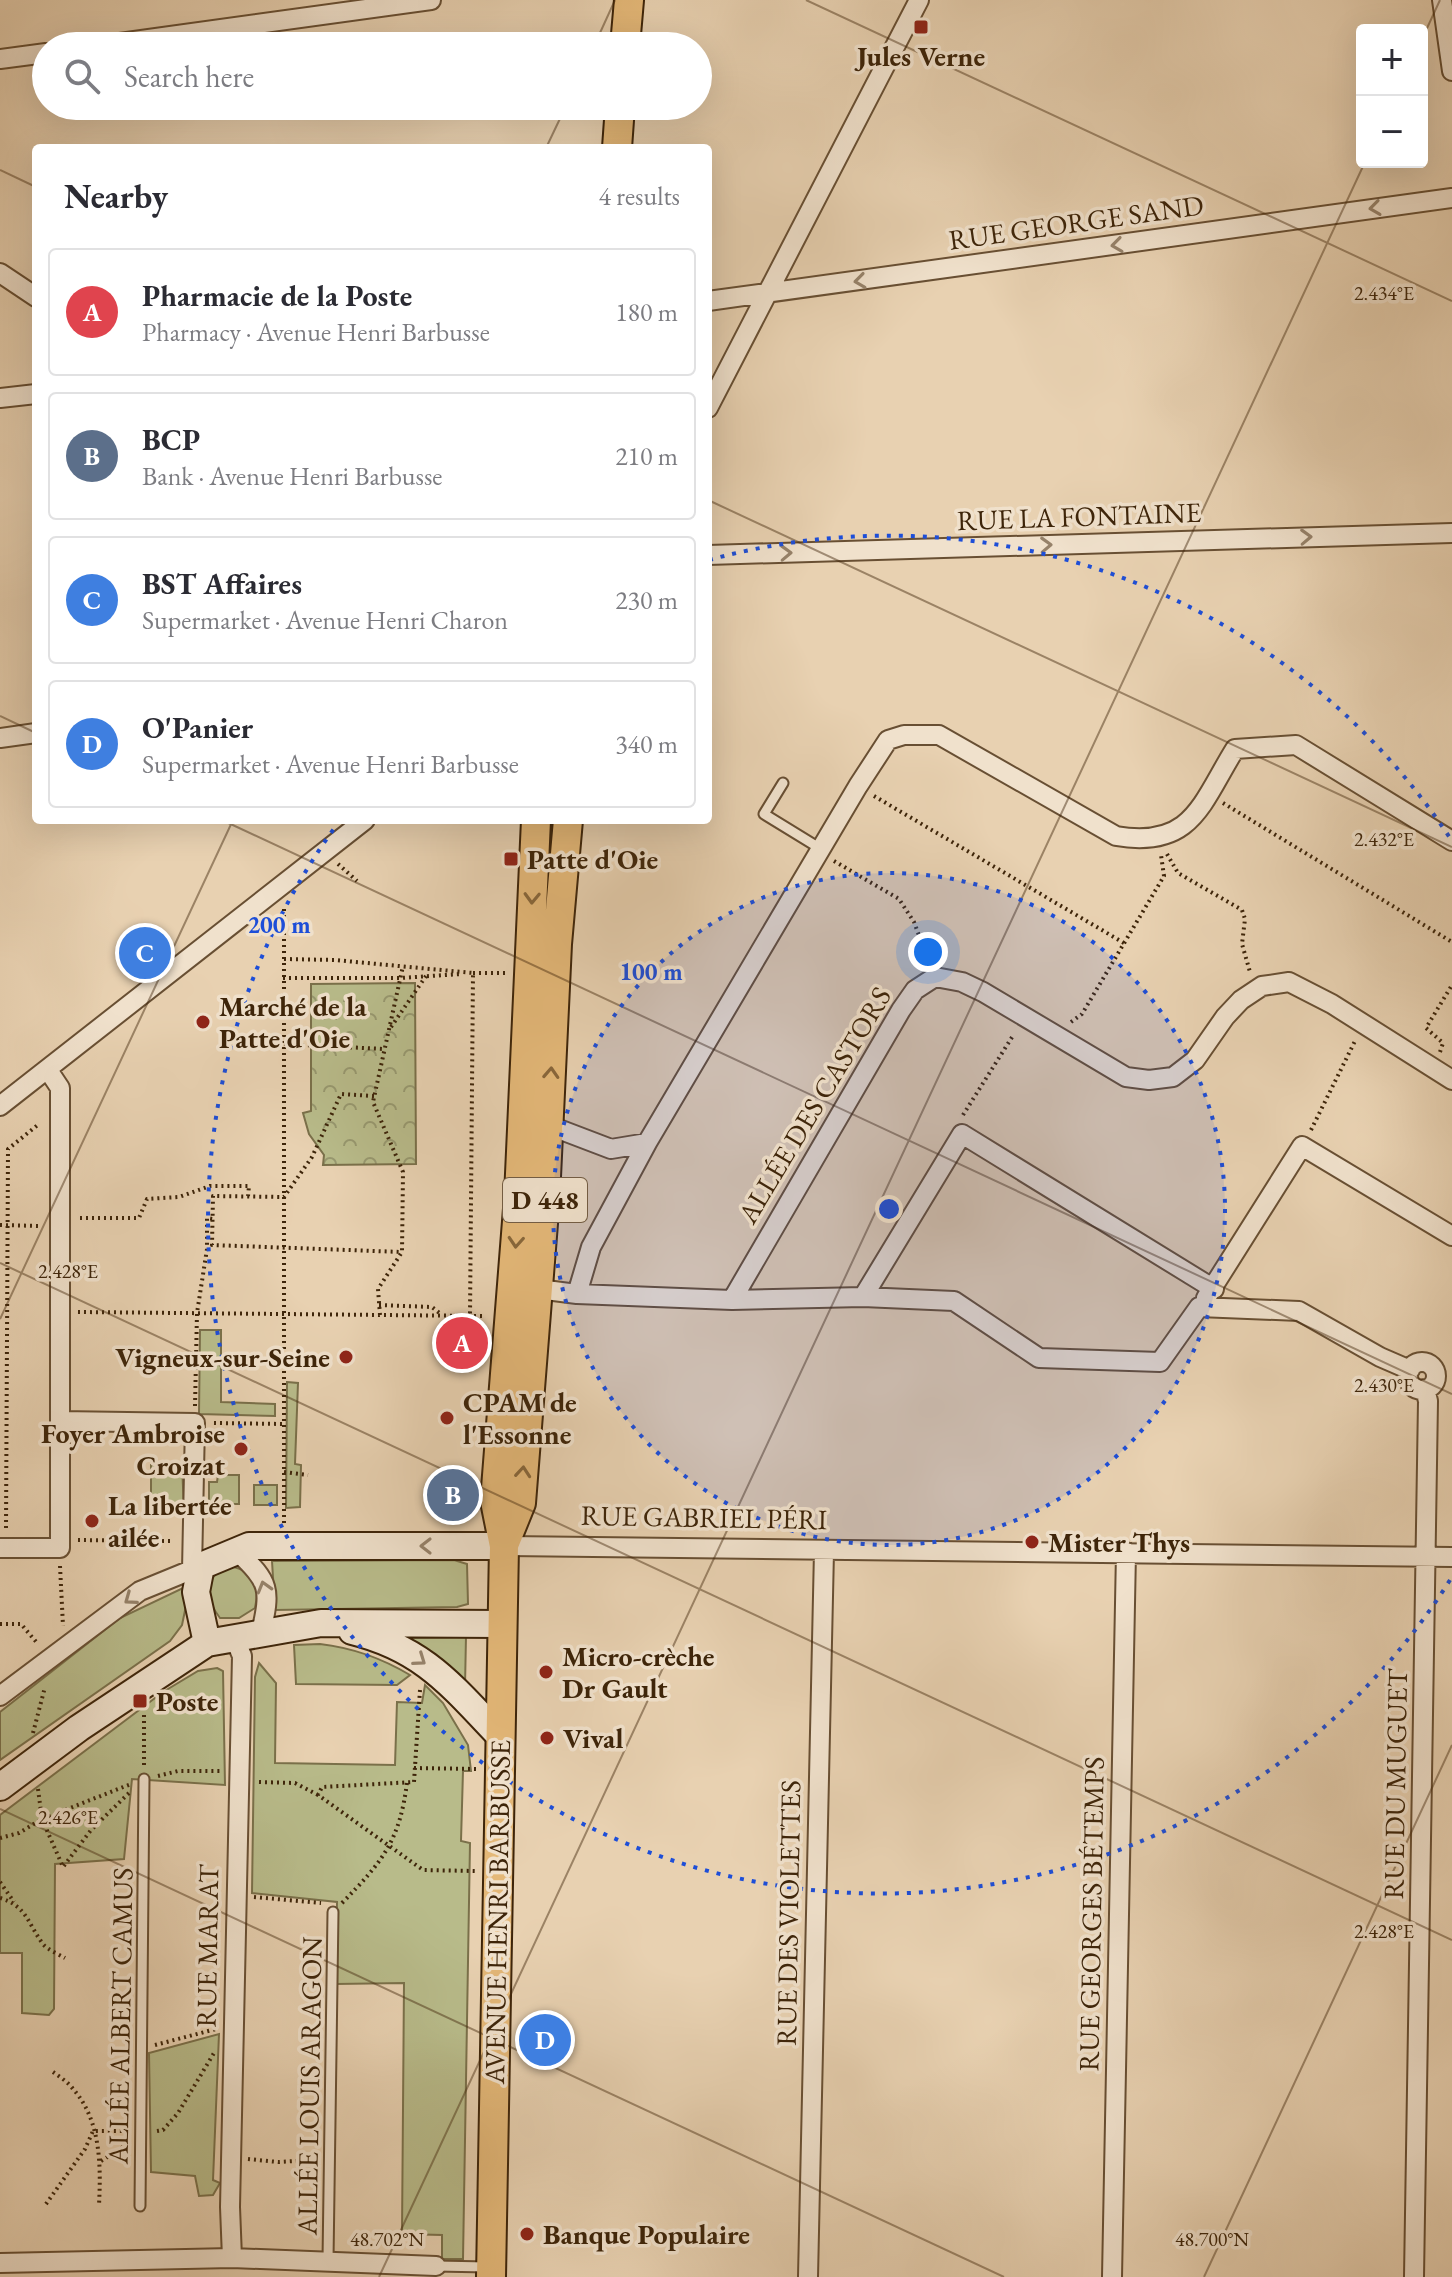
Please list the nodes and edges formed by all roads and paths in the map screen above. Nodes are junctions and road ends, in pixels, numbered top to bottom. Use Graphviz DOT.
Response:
graph roads {
  1 [pos="431,0"];
  2 [pos="629,0"];
  3 [pos="919,0"];
  4 [pos="1442,0"];
  5 [pos="199,32"];
  6 [pos="626,32"];
  7 [pos="32,55"];
  8 [pos="0,59"];
  9 [pos="1452,71"];
  10 [pos="619,120"];
  11 [pos="617,144"];
  12 [pos="1452,198"];
  13 [pos="0,273"];
  14 [pos="32,294"];
  15 [pos="766,294"];
  16 [pos="712,301"];
  17 [pos="32,394"];
  18 [pos="0,398"];
  19 [pos="712,400"];
  20 [pos="1452,533"];
  21 [pos="712,555"];
  22 [pos="32,734"];
  23 [pos="0,738"];
  24 [pos="783,783"];
  25 [pos="858,786"];
  26 [pos="1207,794"];
  27 [pos="360,824"];
  28 [pos="536,824"];
  29 [pos="563,824"];
  30 [pos="568,824"];
  31 [pos="1158,838"];
  32 [pos="1452,841"];
  33 [pos="566,850"];
  34 [pos="820,851"];
  35 [pos="284,883"];
  36 [pos="1452,942"];
  37 [pos="1124,943"];
  38 [pos="284,959"];
  39 [pos="403,966"];
  40 [pos="473,973"];
  41 [pos="528,974"];
  42 [pos="426,976"];
  43 [pos="935,977"];
  44 [pos="283,978"];
  45 [pos="400,978"];
  46 [pos="1452,985"];
  47 [pos="1255,991"];
  48 [pos="1024,1017"];
  49 [pos="1363,1026"];
  50 [pos="388,1033"];
  51 [pos="1054,1036"];
  52 [pos="284,1044"];
  53 [pos="384,1049"];
  54 [pos="48,1070"];
  55 [pos="1435,1070"];
  56 [pos="1452,1080"];
  57 [pos="374,1096"];
  58 [pos="0,1106"];
  59 [pos="60,1108"];
  60 [pos="548,1125"];
  61 [pos="962,1134"];
  62 [pos="647,1143"];
  63 [pos="1302,1146"];
  64 [pos="248,1196"];
  65 [pos="284,1197"];
  66 [pos="213,1219"];
  67 [pos="60,1222"];
  68 [pos="0,1225"];
  69 [pos="8,1225"];
  70 [pos="1452,1236"];
  71 [pos="284,1248"];
  72 [pos="402,1252"];
  73 [pos="538,1289"];
  74 [pos="1214,1289"];
  75 [pos="577,1294"];
  76 [pos="863,1297"];
  77 [pos="732,1300"];
  78 [pos="379,1305"];
  79 [pos="1199,1307"];
  80 [pos="60,1311"];
  81 [pos="197,1313"];
  82 [pos="284,1314"];
  83 [pos="380,1315"];
  84 [pos="443,1316"];
  85 [pos="470,1316"];
  86 [pos="510,1317"];
  87 [pos="1410,1370"];
  88 [pos="1444,1372"];
  89 [pos="1425,1389"];
  90 [pos="60,1421"];
  91 [pos="195,1423"];
  92 [pos="284,1424"];
  93 [pos="284,1472"];
  94 [pos="308,1475"];
  95 [pos="192,1541"];
  96 [pos="60,1544"];
  97 [pos="284,1546"];
  98 [pos="504,1546"];
  99 [pos="3,1548"];
  100 [pos="237,1551"];
  101 [pos="824,1551"];
  102 [pos="1126,1552"];
  103 [pos="1428,1556"];
  104 [pos="1452,1557"];
  105 [pos="196,1568"];
  106 [pos="321,1623"];
  107 [pos="0,1624"];
  108 [pos="502,1624"];
  109 [pos="261,1633"];
  110 [pos="234,1637"];
  111 [pos="207,1643"];
  112 [pos="50,1658"];
  113 [pos="421,1660"];
  114 [pos="144,1684"];
  115 [pos="0,1696"];
  116 [pos="500,1736"];
  117 [pos="35,1761"];
  118 [pos="414,1768"];
  119 [pos="499,1769"];
  120 [pos="239,1776"];
  121 [pos="144,1779"];
  122 [pos="407,1782"];
  123 [pos="0,1787"];
  124 [pos="318,1795"];
  125 [pos="42,1819"];
  126 [pos="0,1838"];
  127 [pos="390,1847"];
  128 [pos="498,1871"];
  129 [pos="0,1882"];
  130 [pos="237,1895"];
  131 [pos="0,1898"];
  132 [pos="14,1902"];
  133 [pos="333,1912"];
  134 [pos="65,1958"];
  135 [pos="234,2024"];
  136 [pos="141,2049"];
  137 [pos="53,2072"];
  138 [pos="93,2131"];
  139 [pos="141,2131"];
  140 [pos="231,2157"];
  141 [pos="330,2159"];
  142 [pos="101,2161"];
  143 [pos="46,2204"];
  144 [pos="99,2205"];
  145 [pos="140,2206"];
  146 [pos="232,2258"];
  147 [pos="328,2260"];
  148 [pos="0,2263"];
  149 [pos="436,2266"];
  150 [pos="491,2272"];
  151 [pos="808,2277"];
  152 [pos="1112,2277"];
  153 [pos="1414,2277"];
  1 -- 5 [label="street"];
  2 -- 6 [label="main road"];
  3 -- 15 [label="street"];
  4 -- 9 [label="street"];
  7 -- 8 [label="street"];
  10 -- 11 [label="main road"];
  12 -- 15 [label="street, RUE GEORGE SAND, one-way"];
  13 -- 14 [label="street"];
  15 -- 16 [label="street, RUE GEORGE SAND"];
  15 -- 19 [label="street"];
  17 -- 18 [label="street"];
  21 -- 20 [label="street, RUE LA FONTAINE, one-way"];
  22 -- 23 [label="street"];
  24 -- 34 [label="lane"];
  25 -- 31 [label="street"];
  25 -- 34 [label="street"];
  25 -- 37 [label="path"];
  26 -- 31 [label="street"];
  26 -- 32 [label="street"];
  26 -- 36 [label="path"];
  27 -- 35 [label="street"];
  28 -- 41 [label="main road, AVENUE HENRI BARBUSSE / D 448, one-way"];
  29 -- 33 [label="street"];
  30 -- 33 [label="main road, AVENUE HENRI BARBUSSE / D 448"];
  31 -- 37 [label="path"];
  31 -- 47 [label="path"];
  60 -- 33 [label="main road, AVENUE HENRI BARBUSSE / D 448, one-way"];
  34 -- 43 [label="path"];
  34 -- 62 [label="street"];
  35 -- 38 [label="path"];
  35 -- 54 [label="street"];
  37 -- 51 [label="path"];
  38 -- 39 [label="path"];
  38 -- 44 [label="path"];
  39 -- 40 [label="path"];
  39 -- 45 [label="path"];
  40 -- 41 [label="path"];
  40 -- 42 [label="path"];
  40 -- 85 [label="path"];
  41 -- 86 [label="main road, AVENUE HENRI BARBUSSE / D 448, one-way"];
  42 -- 45 [label="path"];
  42 -- 50 [label="path"];
  43 -- 48 [label="street"];
  43 -- 77 [label="street, ALLÉE DES CASTORS"];
  44 -- 45 [label="path"];
  44 -- 52 [label="path"];
  45 -- 50 [label="path"];
  46 -- 55 [label="path"];
  47 -- 49 [label="street"];
  47 -- 51 [label="street"];
  48 -- 51 [label="street"];
  48 -- 61 [label="path"];
  49 -- 55 [label="street"];
  49 -- 63 [label="path"];
  50 -- 53 [label="path"];
  52 -- 53 [label="path"];
  52 -- 65 [label="path"];
  53 -- 57 [label="path"];
  54 -- 58 [label="street"];
  54 -- 59 [label="street"];
  55 -- 56 [label="street"];
  57 -- 65 [label="path"];
  57 -- 72 [label="path"];
  59 -- 67 [label="street"];
  59 -- 69 [label="path"];
  60 -- 62 [label="street"];
  60 -- 73 [label="main road, AVENUE HENRI BARBUSSE / D 448"];
  61 -- 74 [label="street"];
  61 -- 76 [label="street"];
  62 -- 75 [label="street"];
  63 -- 70 [label="street"];
  63 -- 74 [label="street"];
  64 -- 65 [label="path"];
  64 -- 66 [label="path"];
  64 -- 67 [label="path"];
  65 -- 71 [label="path"];
  66 -- 71 [label="path"];
  66 -- 81 [label="path"];
  67 -- 69 [label="path"];
  67 -- 80 [label="street"];
  68 -- 69 [label="path"];
  69 -- 99 [label="path"];
  71 -- 72 [label="path"];
  71 -- 82 [label="path"];
  72 -- 78 [label="path"];
  73 -- 75 [label="street"];
  98 -- 73 [label="main road, AVENUE HENRI BARBUSSE / D 448, one-way"];
  74 -- 79 [label="street"];
  75 -- 77 [label="street"];
  76 -- 77 [label="street"];
  76 -- 79 [label="street"];
  78 -- 83 [label="path"];
  78 -- 84 [label="path"];
  79 -- 87 [label="street"];
  80 -- 81 [label="path"];
  80 -- 90 [label="street"];
  81 -- 82 [label="path"];
  81 -- 91 [label="path"];
  82 -- 83 [label="path"];
  82 -- 92 [label="path"];
  83 -- 84 [label="path"];
  84 -- 85 [label="path"];
  85 -- 86 [label="path"];
  86 -- 98 [label="main road, AVENUE HENRI BARBUSSE / D 448"];
  87 -- 88 [label="street"];
  87 -- 89 [label="street"];
  88 -- 89 [label="street"];
  89 -- 103 [label="street, RUE DU MUGUET"];
  90 -- 91 [label="street"];
  90 -- 96 [label="street"];
  91 -- 92 [label="path"];
  91 -- 95 [label="street"];
  92 -- 93 [label="path"];
  93 -- 94 [label="path"];
  93 -- 97 [label="path"];
  95 -- 96 [label="path"];
  95 -- 105 [label="street"];
  96 -- 99 [label="street"];
  96 -- 112 [label="path"];
  98 -- 97 [label="street, RUE GABRIEL PÉRI, one-way"];
  97 -- 100 [label="street, RUE GABRIEL PÉRI"];
  98 -- 101 [label="street, RUE GABRIEL PÉRI"];
  98 -- 108 [label="main road, AVENUE HENRI BARBUSSE / D 448"];
  100 -- 105 [label="street, RUE GABRIEL PÉRI"];
  109 -- 100 [label="street, one-way"];
  101 -- 102 [label="street, RUE GABRIEL PÉRI"];
  101 -- 151 [label="street, RUE DES VIOLETTES"];
  102 -- 103 [label="street, RUE GABRIEL PÉRI"];
  102 -- 152 [label="street, RUE GEORGES BÉTEMPS"];
  103 -- 104 [label="street, RUE GABRIEL PÉRI"];
  103 -- 153 [label="street, RUE DU MUGUET"];
  105 -- 111 [label="street"];
  105 -- 112 [label="street, RUE GABRIEL PÉRI, one-way"];
  106 -- 108 [label="street"];
  106 -- 109 [label="street"];
  106 -- 113 [label="street, one-way"];
  107 -- 112 [label="path"];
  108 -- 116 [label="main road, AVENUE HENRI BARBUSSE / D 448"];
  109 -- 110 [label="street"];
  110 -- 111 [label="street"];
  110 -- 120 [label="street, RUE MARAT"];
  111 -- 114 [label="street"];
  112 -- 115 [label="street, RUE GABRIEL PÉRI"];
  112 -- 117 [label="path"];
  113 -- 116 [label="street"];
  113 -- 118 [label="path"];
  114 -- 117 [label="street"];
  114 -- 121 [label="path"];
  116 -- 119 [label="main road, AVENUE HENRI BARBUSSE / D 448"];
  117 -- 123 [label="street"];
  117 -- 125 [label="path"];
  118 -- 119 [label="path"];
  118 -- 122 [label="path"];
  119 -- 128 [label="main road, AVENUE HENRI BARBUSSE / D 448"];
  120 -- 121 [label="path"];
  120 -- 124 [label="path"];
  120 -- 130 [label="street, RUE MARAT"];
  121 -- 125 [label="path"];
  121 -- 125 [label="path"];
  121 -- 136 [label="lane, ALLÉE ALBERT CAMUS"];
  122 -- 124 [label="path"];
  122 -- 127 [label="path"];
  124 -- 127 [label="path"];
  125 -- 126 [label="path"];
  127 -- 128 [label="path"];
  127 -- 133 [label="path"];
  128 -- 150 [label="main road, AVENUE HENRI BARBUSSE / D 448"];
  129 -- 132 [label="path"];
  130 -- 133 [label="path"];
  130 -- 135 [label="street, RUE MARAT"];
  131 -- 132 [label="path"];
  132 -- 134 [label="path"];
  133 -- 141 [label="lane, ALLÉE LOUIS ARAGON"];
  135 -- 136 [label="path"];
  135 -- 139 [label="path"];
  135 -- 140 [label="street, RUE MARAT"];
  136 -- 139 [label="lane, ALLÉE ALBERT CAMUS"];
  137 -- 138 [label="path"];
  138 -- 139 [label="path"];
  138 -- 142 [label="path"];
  138 -- 143 [label="path"];
  139 -- 142 [label="path"];
  139 -- 145 [label="lane, ALLÉE ALBERT CAMUS"];
  140 -- 141 [label="path"];
  140 -- 146 [label="street, RUE MARAT"];
  141 -- 147 [label="lane, ALLÉE LOUIS ARAGON"];
  142 -- 144 [label="path"];
  146 -- 147 [label="street"];
  146 -- 148 [label="street"];
  147 -- 149 [label="street"];
  149 -- 150 [label="lane"];
}
